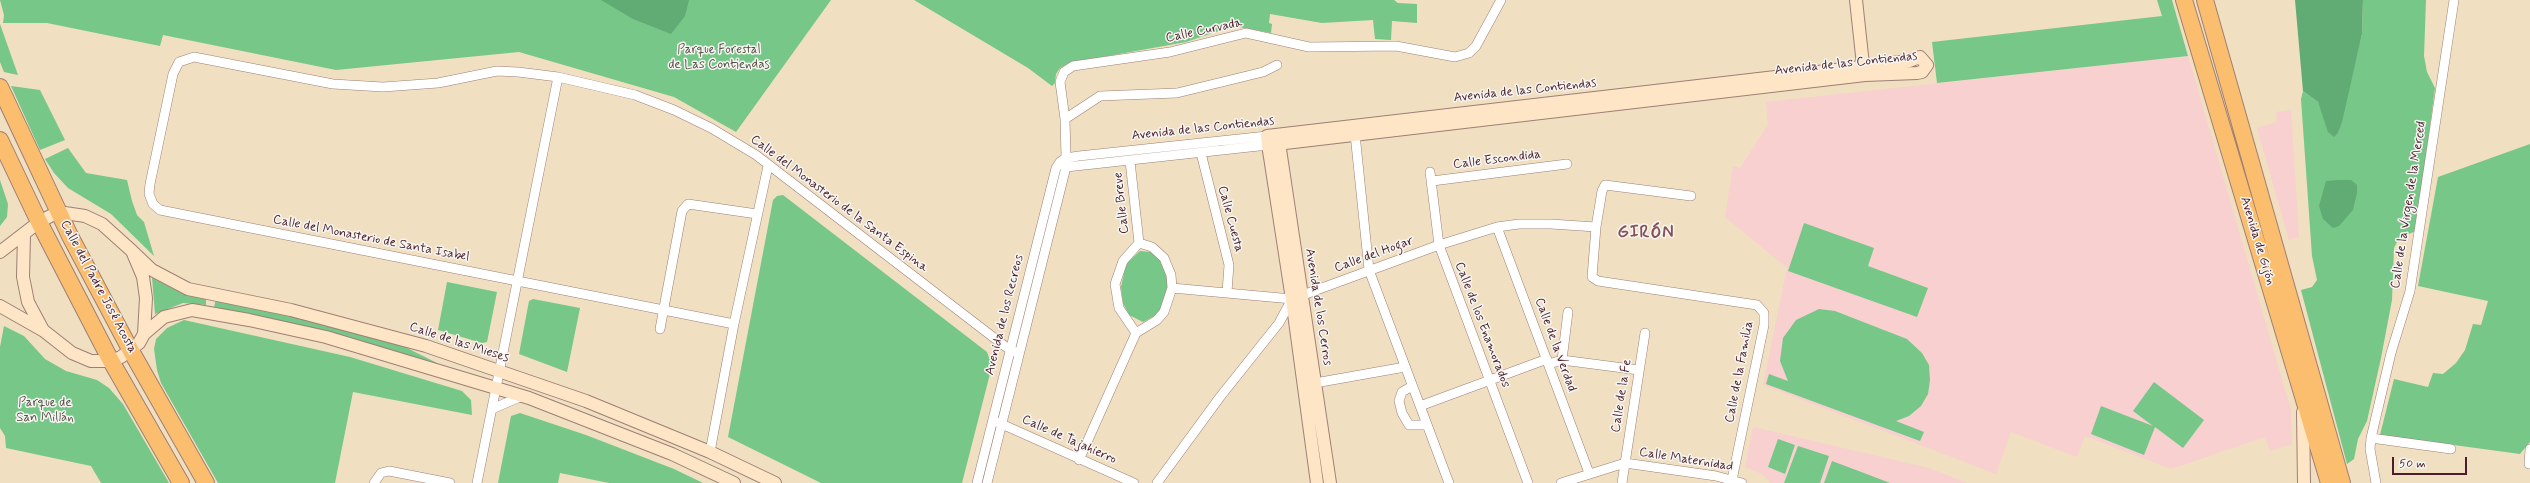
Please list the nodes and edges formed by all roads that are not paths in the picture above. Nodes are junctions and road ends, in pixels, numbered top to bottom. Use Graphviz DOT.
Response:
graph roads {
  1 [pos="1501,0"];
  2 [pos="1856,0"];
  3 [pos="2184,0"];
  4 [pos="2198,0"];
  5 [pos="2205,0"];
  6 [pos="2454,0"];
  7 [pos="183,59"];
  8 [pos="1278,65"];
  9 [pos="1864,71"];
  10 [pos="558,77"];
  11 [pos="2228,81"];
  12 [pos="0,87"];
  13 [pos="1065,119"];
  14 [pos="1355,134"];
  15 [pos="0,140"];
  16 [pos="1273,140"];
  17 [pos="1201,153"];
  18 [pos="1130,161"];
  19 [pos="1066,163"];
  20 [pos="1567,164"];
  21 [pos="768,166"];
  22 [pos="1430,172"];
  23 [pos="1432,182"];
  24 [pos="1691,196"];
  25 [pos="58,212"];
  26 [pos="757,214"];
  27 [pos="38,222"];
  28 [pos="1497,227"];
  29 [pos="1596,227"];
  30 [pos="24,235"];
  31 [pos="1139,243"];
  32 [pos="1439,245"];
  33 [pos="132,251"];
  34 [pos="0,252"];
  35 [pos="1369,270"];
  36 [pos="517,281"];
  37 [pos="1289,283"];
  38 [pos="1172,288"];
  39 [pos="1227,292"];
  40 [pos="1287,297"];
  41 [pos="0,306"];
  42 [pos="664,310"];
  43 [pos="1568,312"];
  44 [pos="1279,323"];
  45 [pos="734,324"];
  46 [pos="1296,326"];
  47 [pos="660,328"];
  48 [pos="44,331"];
  49 [pos="1136,333"];
  50 [pos="1645,333"];
  51 [pos="144,334"];
  52 [pos="387,335"];
  53 [pos="1010,349"];
  54 [pos="131,351"];
  55 [pos="1019,354"];
  56 [pos="1562,360"];
  57 [pos="111,361"];
  58 [pos="1548,362"];
  59 [pos="1405,367"];
  60 [pos="499,370"];
  61 [pos="1639,370"];
  62 [pos="1489,380"];
  63 [pos="1315,383"];
  64 [pos="1412,386"];
  65 [pos="495,388"];
  66 [pos="2302,392"];
  67 [pos="522,396"];
  68 [pos="1420,406"];
  69 [pos="492,409"];
  70 [pos="612,412"];
  71 [pos="993,420"];
  72 [pos="1002,424"];
  73 [pos="1427,425"];
  74 [pos="2372,438"];
  75 [pos="2451,449"];
  76 [pos="2530,449"];
  77 [pos="710,452"];
  78 [pos="672,454"];
  79 [pos="1079,460"];
  80 [pos="1625,464"];
  81 [pos="2529,464"];
  82 [pos="1589,473"];
  83 [pos="1732,480"];
  84 [pos="732,482"];
  85 [pos="181,483"];
  86 [pos="206,483"];
  87 [pos="374,483"];
  88 [pos="450,483"];
  89 [pos="477,483"];
  90 [pos="774,483"];
  91 [pos="977,483"];
  92 [pos="987,483"];
  93 [pos="1134,483"];
  94 [pos="1157,483"];
  95 [pos="1317,483"];
  96 [pos="1330,483"];
  97 [pos="1449,483"];
  98 [pos="1528,483"];
  99 [pos="1561,483"];
  100 [pos="1622,483"];
  101 [pos="1742,483"];
  102 [pos="2304,483"];
  103 [pos="2329,483"];
  104 [pos="2342,483"];
  105 [pos="2376,483"];
  1 -- 13 [label="street, Calle Curvada"];
  2 -- 9 [label="main road"];
  3 -- 66 [label="highway, Avenida de Gijón"];
  4 -- 11 [label="highway"];
  5 -- 11 [label="highway, Avenida de Gijón"];
  6 -- 74 [label="street, Calle de la Virgen de la Merced"];
  7 -- 10 [label="street, Calle del Monasterio de la Santa Espina"];
  7 -- 36 [label="street, Calle del Monasterio de Santa Isabel"];
  8 -- 13 [label="street"];
  9 -- 14 [label="main road, Avenida de las Contiendas"];
  9 -- 16 [label="main road, Avenida de las Contiendas"];
  10 -- 21 [label="street, Calle del Monasterio de la Santa Espina"];
  10 -- 36 [label="street"];
  11 -- 104 [label="highway, Avenida de Gijón"];
  12 -- 25 [label="highway, Calle del Padre José Acosta"];
  13 -- 19 [label="street, Calle Curvada"];
  14 -- 16 [label="main road, Avenida de las Contiendas"];
  14 -- 35 [label="street"];
  15 -- 27 [label="highway, Calle del Padre José Acosta"];
  16 -- 17 [label="street, Avenida de las Contiendas"];
  16 -- 19 [label="street, Avenida de las Contiendas"];
  16 -- 37 [label="main road, Avenida de los Cerros"];
  16 -- 40 [label="main road, Avenida de los Cerros"];
  17 -- 18 [label="street, Avenida de las Contiendas"];
  17 -- 39 [label="street, Calle Cuesta"];
  18 -- 19 [label="street, Avenida de las Contiendas"];
  18 -- 31 [label="street, Calle Breve"];
  19 -- 53 [label="street, Avenida de los Recreos"];
  19 -- 55 [label="street, Avenida de los Recreos"];
  20 -- 23 [label="street, Calle Escondida"];
  21 -- 26 [label="street"];
  21 -- 53 [label="street, Calle del Monasterio de la Santa Espina"];
  22 -- 23 [label="street, Calle de los Enamorados"];
  23 -- 32 [label="street, Calle de los Enamorados"];
  24 -- 29 [label="street"];
  25 -- 27 [label="main road"];
  25 -- 33 [label="main road, Calle de las Mieses"];
  25 -- 54 [label="highway, Calle del Padre José Acosta"];
  26 -- 42 [label="street"];
  26 -- 45 [label="street"];
  27 -- 30 [label="main road"];
  27 -- 57 [label="highway, Calle del Padre José Acosta"];
  28 -- 29 [label="street, Calle del Hogar"];
  28 -- 32 [label="street, Calle del Hogar"];
  28 -- 58 [label="street, Calle de la Verdad"];
  29 -- 83 [label="street, Calle de la Familia"];
  30 -- 34 [label="main road"];
  30 -- 48 [label="main road"];
  31 -- 38 [label="street"];
  31 -- 49 [label="street"];
  32 -- 35 [label="street, Calle del Hogar"];
  32 -- 62 [label="street, Calle de los Enamorados"];
  33 -- 51 [label="main road"];
  33 -- 52 [label="main road, Calle de las Mieses"];
  35 -- 40 [label="street, Calle del Hogar"];
  35 -- 59 [label="street"];
  36 -- 42 [label="street, Calle del Monasterio de Santa Isabel"];
  36 -- 60 [label="street"];
  37 -- 40 [label="main road, Avenida de los Cerros"];
  37 -- 40 [label="street"];
  38 -- 39 [label="street"];
  38 -- 49 [label="street"];
  39 -- 40 [label="street"];
  40 -- 44 [label="street"];
  40 -- 46 [label="main road, Avenida de los Cerros"];
  40 -- 63 [label="main road, Avenida de los Cerros"];
  41 -- 48 [label="main road"];
  42 -- 45 [label="street, Calle del Monasterio de Santa Isabel"];
  42 -- 47 [label="street"];
  43 -- 56 [label="street"];
  44 -- 46 [label="street, Avenida de los Cerros"];
  44 -- 94 [label="street"];
  45 -- 77 [label="street"];
  46 -- 95 [label="main road, Avenida de los Cerros"];
  48 -- 57 [label="main road"];
  49 -- 79 [label="street"];
  50 -- 61 [label="street, Calle de la Fe"];
  51 -- 54 [label="main road"];
  51 -- 65 [label="main road"];
  52 -- 60 [label="main road, Calle de las Mieses"];
  52 -- 65 [label="main road"];
  53 -- 55 [label="street, Calle del Monasterio de la Santa Espina"];
  53 -- 71 [label="street, Avenida de los Recreos"];
  54 -- 57 [label="main road"];
  54 -- 86 [label="highway, Calle del Padre José Acosta"];
  55 -- 72 [label="street, Avenida de los Recreos"];
  56 -- 58 [label="street"];
  56 -- 61 [label="street"];
  57 -- 85 [label="highway, Calle del Padre José Acosta"];
  58 -- 62 [label="street"];
  58 -- 82 [label="street, Calle de la Verdad"];
  59 -- 63 [label="street"];
  59 -- 64 [label="street"];
  60 -- 65 [label="street"];
  60 -- 70 [label="main road, Calle de las Mieses"];
  61 -- 80 [label="street, Calle de la Fe"];
  62 -- 68 [label="street"];
  62 -- 98 [label="street, Calle de los Enamorados"];
  63 -- 96 [label="main road, Avenida de los Cerros"];
  64 -- 68 [label="street"];
  64 -- 73 [label="street"];
  65 -- 67 [label="main road"];
  65 -- 69 [label="street"];
  65 -- 70 [label="main road"];
  66 -- 102 [label="main road"];
  66 -- 103 [label="highway, Avenida de Gijón"];
  67 -- 69 [label="street"];
  67 -- 78 [label="main road"];
  68 -- 73 [label="street"];
  69 -- 89 [label="street"];
  70 -- 77 [label="main road, Calle de las Mieses"];
  71 -- 72 [label="street, Calle de Tajahierro"];
  71 -- 91 [label="street, Avenida de los Recreos"];
  72 -- 79 [label="street, Calle de Tajahierro"];
  72 -- 92 [label="street, Avenida de los Recreos"];
  73 -- 97 [label="street"];
  74 -- 75 [label="street"];
  74 -- 105 [label="street, Calle de la Virgen de la Merced"];
  76 -- 81 [label="street"];
  77 -- 78 [label="main road"];
  77 -- 84 [label="main road"];
  77 -- 90 [label="main road, Calle de las Mieses"];
  78 -- 84 [label="main road"];
  79 -- 93 [label="street, Calle de Tajahierro"];
  80 -- 82 [label="street"];
  80 -- 83 [label="street, Calle Maternidad"];
  80 -- 100 [label="street, Calle de la Fe"];
  82 -- 99 [label="street"];
  83 -- 101 [label="street, Calle Maternidad"];
  87 -- 88 [label="street"];
}
